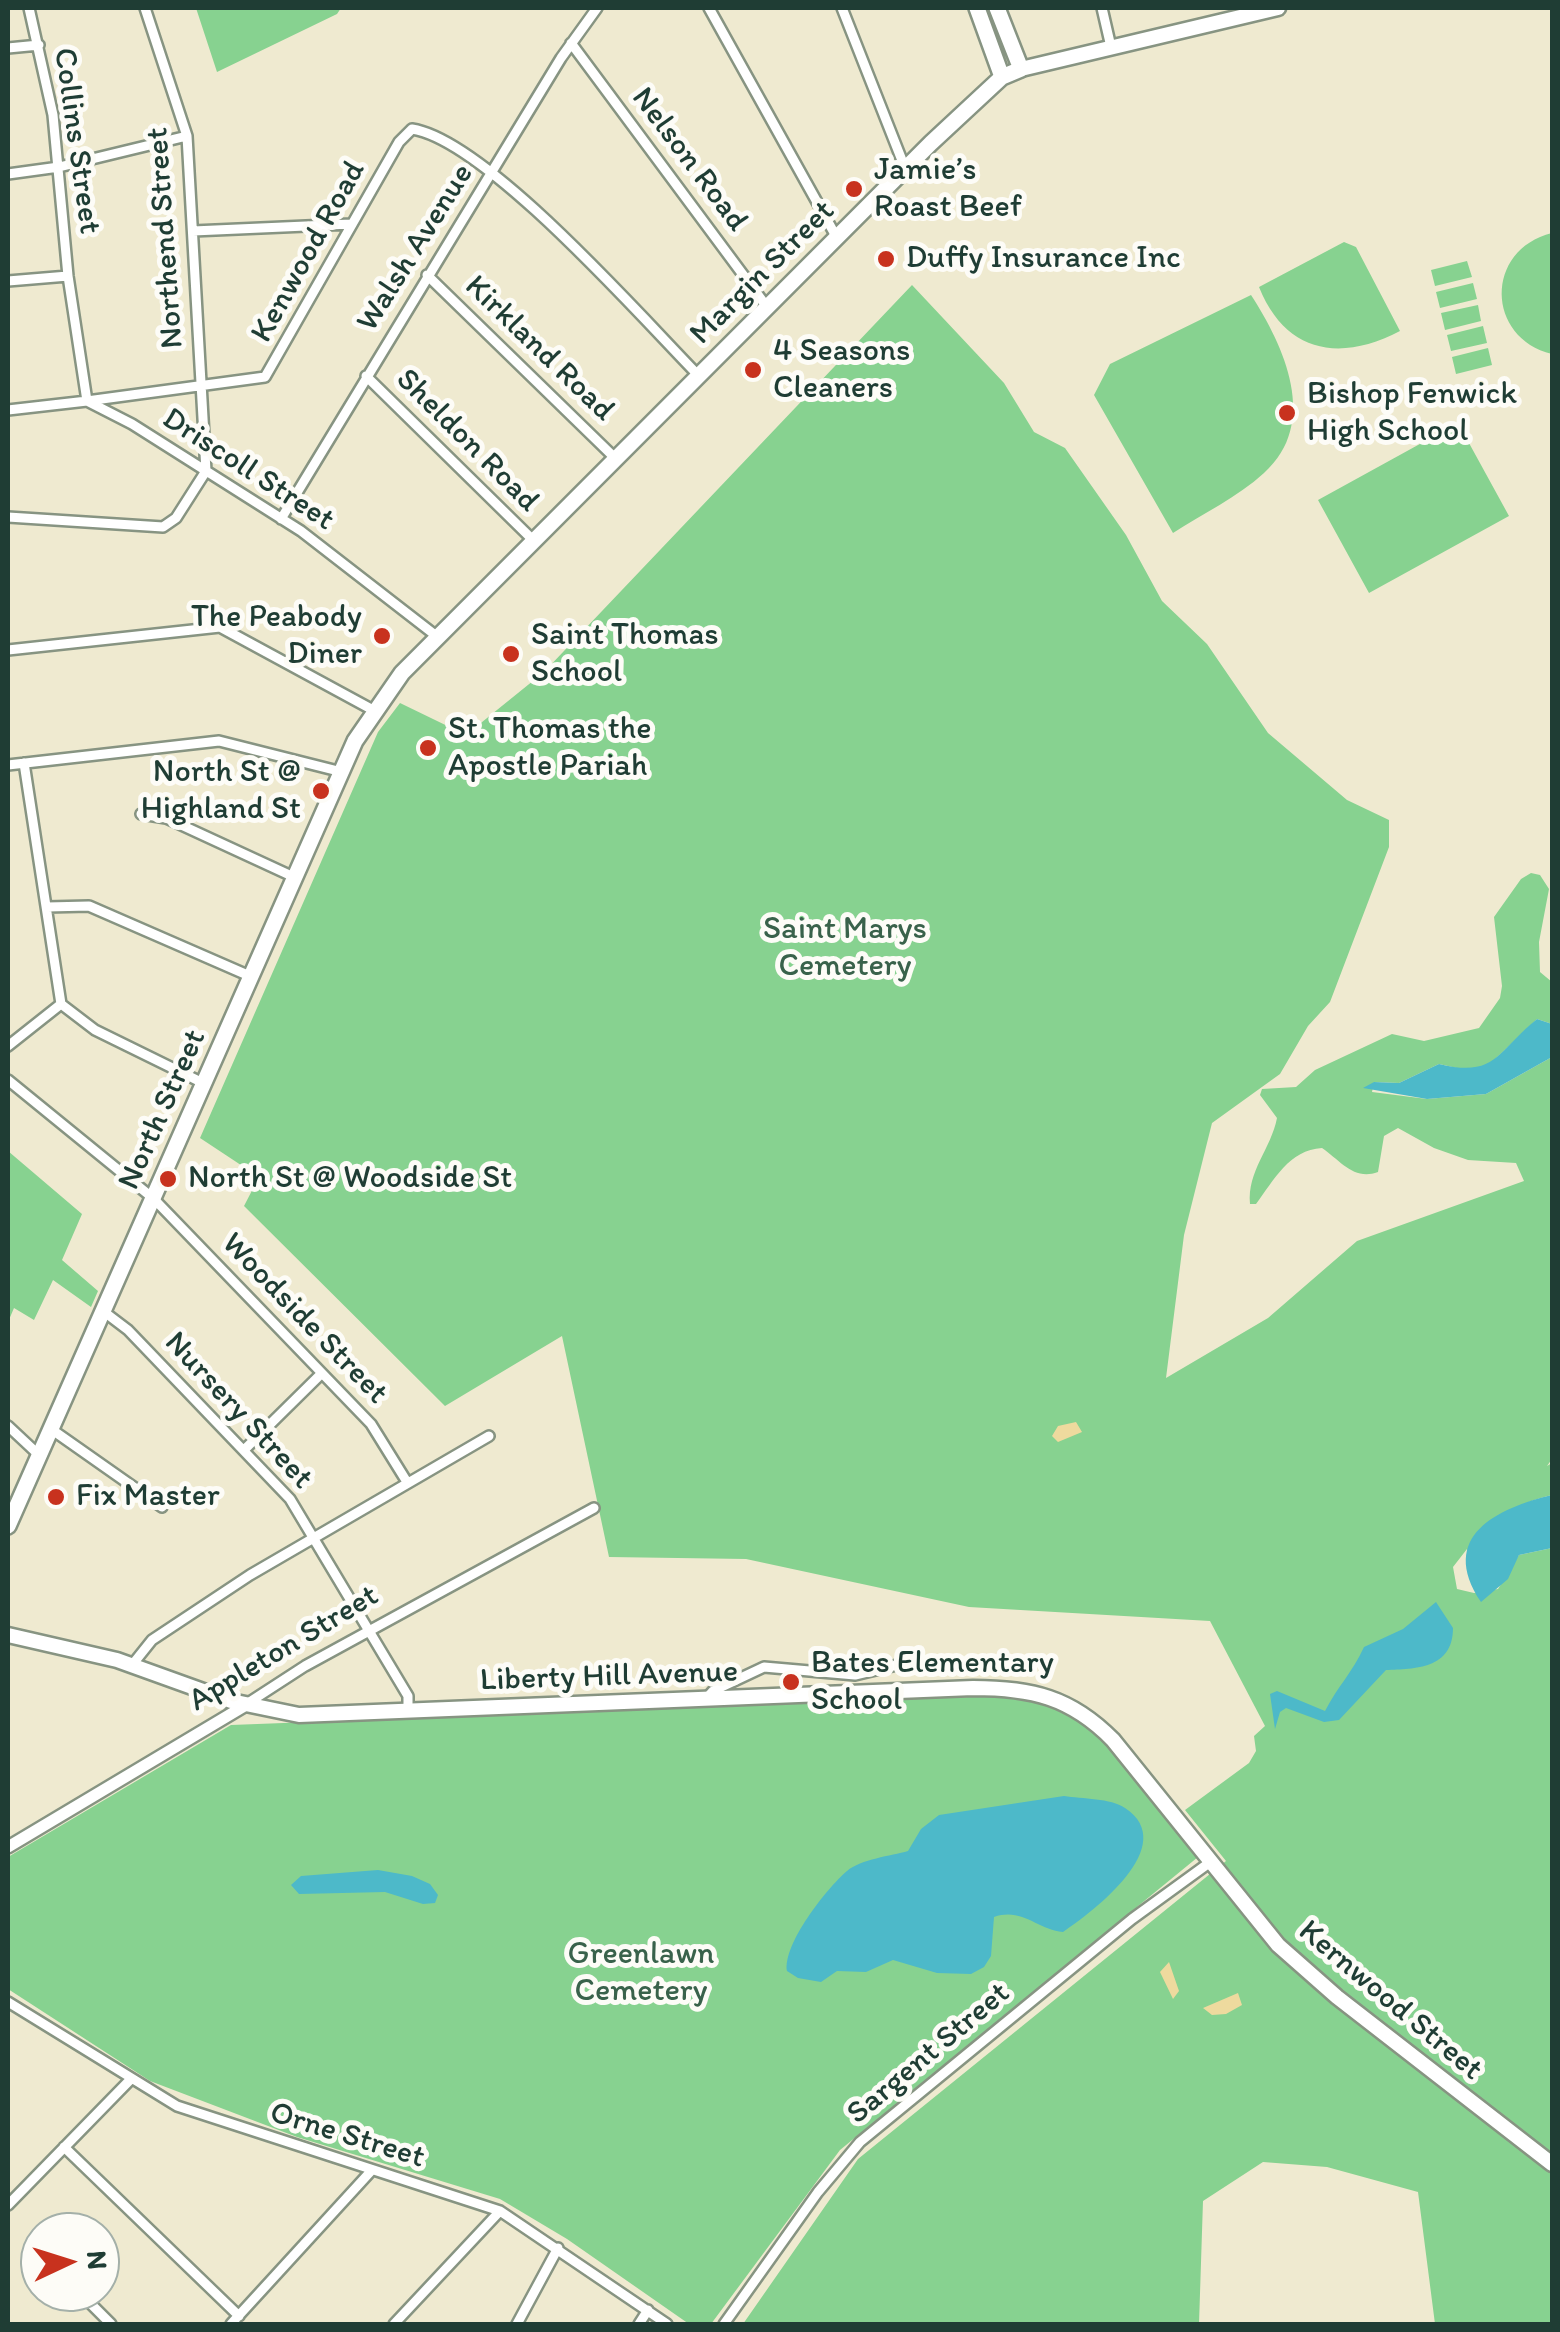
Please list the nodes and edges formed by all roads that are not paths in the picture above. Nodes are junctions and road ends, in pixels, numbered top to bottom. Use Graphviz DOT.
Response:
graph roads {
  1 [pos="29,8"];
  2 [pos="146,8"];
  3 [pos="598,8"];
  4 [pos="709,8"];
  5 [pos="842,8"];
  6 [pos="977,8"];
  7 [pos="997,8"];
  8 [pos="1102,8"];
  9 [pos="1278,8"];
  10 [pos="1224,14"];
  11 [pos="571,43"];
  12 [pos="39,45"];
  13 [pos="1111,47"];
  14 [pos="8,48"];
  15 [pos="1020,69"];
  16 [pos="1002,77"];
  17 [pos="187,136"];
  18 [pos="59,167"];
  19 [pos="905,169"];
  20 [pos="493,172"];
  21 [pos="8,174"];
  22 [pos="351,224"];
  23 [pos="193,231"];
  24 [pos="837,238"];
  25 [pos="68,276"];
  26 [pos="427,276"];
  27 [pos="8,281"];
  28 [pos="767,307"];
  29 [pos="366,376"];
  30 [pos="698,376"];
  31 [pos="203,388"];
  32 [pos="87,401"];
  33 [pos="8,410"];
  34 [pos="616,459"];
  35 [pos="206,471"];
  36 [pos="8,516"];
  37 [pos="281,519"];
  38 [pos="534,541"];
  39 [pos="439,638"];
  40 [pos="8,650"];
  41 [pos="371,713"];
  42 [pos="24,763"];
  43 [pos="8,765"];
  44 [pos="342,772"];
  45 [pos="141,814"];
  46 [pos="296,878"];
  47 [pos="47,907"];
  48 [pos="252,978"];
  49 [pos="60,1004"];
  50 [pos="8,1046"];
  51 [pos="8,1080"];
  52 [pos="205,1084"];
  53 [pos="154,1198"];
  54 [pos="104,1311"];
  55 [pos="321,1374"];
  56 [pos="8,1426"];
  57 [pos="51,1429"];
  58 [pos="490,1436"];
  59 [pos="244,1449"];
  60 [pos="39,1455"];
  61 [pos="407,1482"];
  62 [pos="162,1507"];
  63 [pos="594,1508"];
  64 [pos="8,1526"];
  65 [pos="311,1536"];
  66 [pos="370,1629"];
  67 [pos="8,1635"];
  68 [pos="902,1664"];
  69 [pos="132,1665"];
  70 [pos="704,1702"];
  71 [pos="246,1705"];
  72 [pos="408,1712"];
  73 [pos="8,1847"];
  74 [pos="1209,1862"];
  75 [pos="8,2002"];
  76 [pos="129,2080"];
  77 [pos="64,2147"];
  78 [pos="1552,2164"];
  79 [pos="372,2170"];
  80 [pos="8,2204"];
  81 [pos="500,2211"];
  82 [pos="558,2248"];
  83 [pos="648,2310"];
  84 [pos="238,2316"];
  85 [pos="230,2324"];
  86 [pos="394,2324"];
  87 [pos="517,2324"];
  88 [pos="639,2324"];
  89 [pos="667,2324"];
  90 [pos="724,2324"];
  1 -- 12 [label="street, Collins Street"];
  2 -- 17 [label="street, Northend Street"];
  3 -- 11 [label="street, Walsh Avenue"];
  4 -- 24 [label="street"];
  5 -- 19 [label="street"];
  6 -- 16 [label="highway"];
  7 -- 15 [label="highway"];
  8 -- 13 [label="street"];
  9 -- 10 [label="main road, Margin Street"];
  10 -- 13 [label="main road, Margin Street"];
  11 -- 20 [label="street, Walsh Avenue"];
  11 -- 28 [label="street, Nelson Road"];
  12 -- 14 [label="street"];
  12 -- 18 [label="street, Collins Street"];
  13 -- 15 [label="main road, Margin Street"];
  15 -- 16 [label="highway, Margin Street"];
  16 -- 19 [label="highway, Margin Street"];
  17 -- 18 [label="street"];
  17 -- 23 [label="street, Northend Street"];
  18 -- 21 [label="street"];
  18 -- 25 [label="street, Collins Street"];
  19 -- 24 [label="highway, Margin Street"];
  20 -- 22 [label="street, Kenwood Road"];
  20 -- 26 [label="street, Walsh Avenue"];
  20 -- 30 [label="street"];
  22 -- 23 [label="street"];
  22 -- 31 [label="street, Kenwood Road"];
  23 -- 31 [label="street, Northend Street"];
  24 -- 28 [label="highway, Margin Street"];
  25 -- 27 [label="street"];
  25 -- 32 [label="street, Collins Street"];
  26 -- 29 [label="street, Walsh Avenue"];
  26 -- 34 [label="street, Kirkland Road"];
  28 -- 30 [label="highway, Margin Street"];
  29 -- 37 [label="street, Walsh Avenue"];
  29 -- 38 [label="street, Sheldon Road"];
  30 -- 34 [label="highway, Margin Street"];
  31 -- 32 [label="street, Kenwood Road"];
  31 -- 35 [label="street, Northend Street"];
  32 -- 33 [label="street"];
  32 -- 35 [label="street, Driscoll Street"];
  34 -- 38 [label="highway, Margin Street"];
  35 -- 36 [label="street"];
  35 -- 37 [label="street, Driscoll Street"];
  37 -- 39 [label="street, Driscoll Street"];
  38 -- 39 [label="highway, Margin Street"];
  39 -- 41 [label="highway, Margin Street"];
  40 -- 41 [label="street"];
  41 -- 44 [label="highway, North Street"];
  42 -- 43 [label="street"];
  42 -- 44 [label="street"];
  42 -- 47 [label="street"];
  44 -- 46 [label="highway, North Street"];
  45 -- 46 [label="street"];
  46 -- 48 [label="highway, North Street"];
  47 -- 48 [label="street"];
  47 -- 49 [label="street"];
  48 -- 52 [label="highway, North Street"];
  49 -- 50 [label="street"];
  49 -- 52 [label="street"];
  51 -- 53 [label="street, Woodside Street"];
  52 -- 53 [label="highway, North Street"];
  53 -- 54 [label="highway, North Street"];
  53 -- 55 [label="street, Woodside Street"];
  54 -- 57 [label="highway, North Street"];
  54 -- 59 [label="street, Nursery Street"];
  55 -- 59 [label="street"];
  55 -- 61 [label="street, Woodside Street"];
  56 -- 60 [label="street"];
  57 -- 60 [label="highway, North Street"];
  57 -- 62 [label="street"];
  58 -- 61 [label="street"];
  59 -- 65 [label="street, Nursery Street"];
  60 -- 64 [label="highway, North Street"];
  61 -- 65 [label="street"];
  63 -- 66 [label="street, Appleton Street"];
  65 -- 66 [label="street, Nursery Street"];
  65 -- 69 [label="street"];
  66 -- 71 [label="street, Appleton Street"];
  66 -- 72 [label="street, Nursery Street"];
  67 -- 69 [label="main road, Liberty Hill Avenue"];
  68 -- 70 [label="street"];
  69 -- 71 [label="main road, Liberty Hill Avenue"];
  70 -- 72 [label="main road, Liberty Hill Avenue"];
  70 -- 74 [label="main road, Liberty Hill Avenue"];
  71 -- 72 [label="main road, Liberty Hill Avenue"];
  71 -- 73 [label="street, Appleton Street"];
  74 -- 78 [label="main road, Kernwood Street"];
  74 -- 90 [label="street, Sargent Street"];
  75 -- 76 [label="street, Orne Street"];
  76 -- 77 [label="street"];
  76 -- 79 [label="street, Orne Street"];
  77 -- 80 [label="street"];
  77 -- 84 [label="street"];
  79 -- 81 [label="street, Orne Street"];
  79 -- 84 [label="street"];
  81 -- 82 [label="street, Orne Street"];
  81 -- 86 [label="street"];
  82 -- 83 [label="street, Orne Street"];
  82 -- 87 [label="street"];
  83 -- 88 [label="street"];
  83 -- 89 [label="street, Orne Street"];
  84 -- 85 [label="street"];
}
